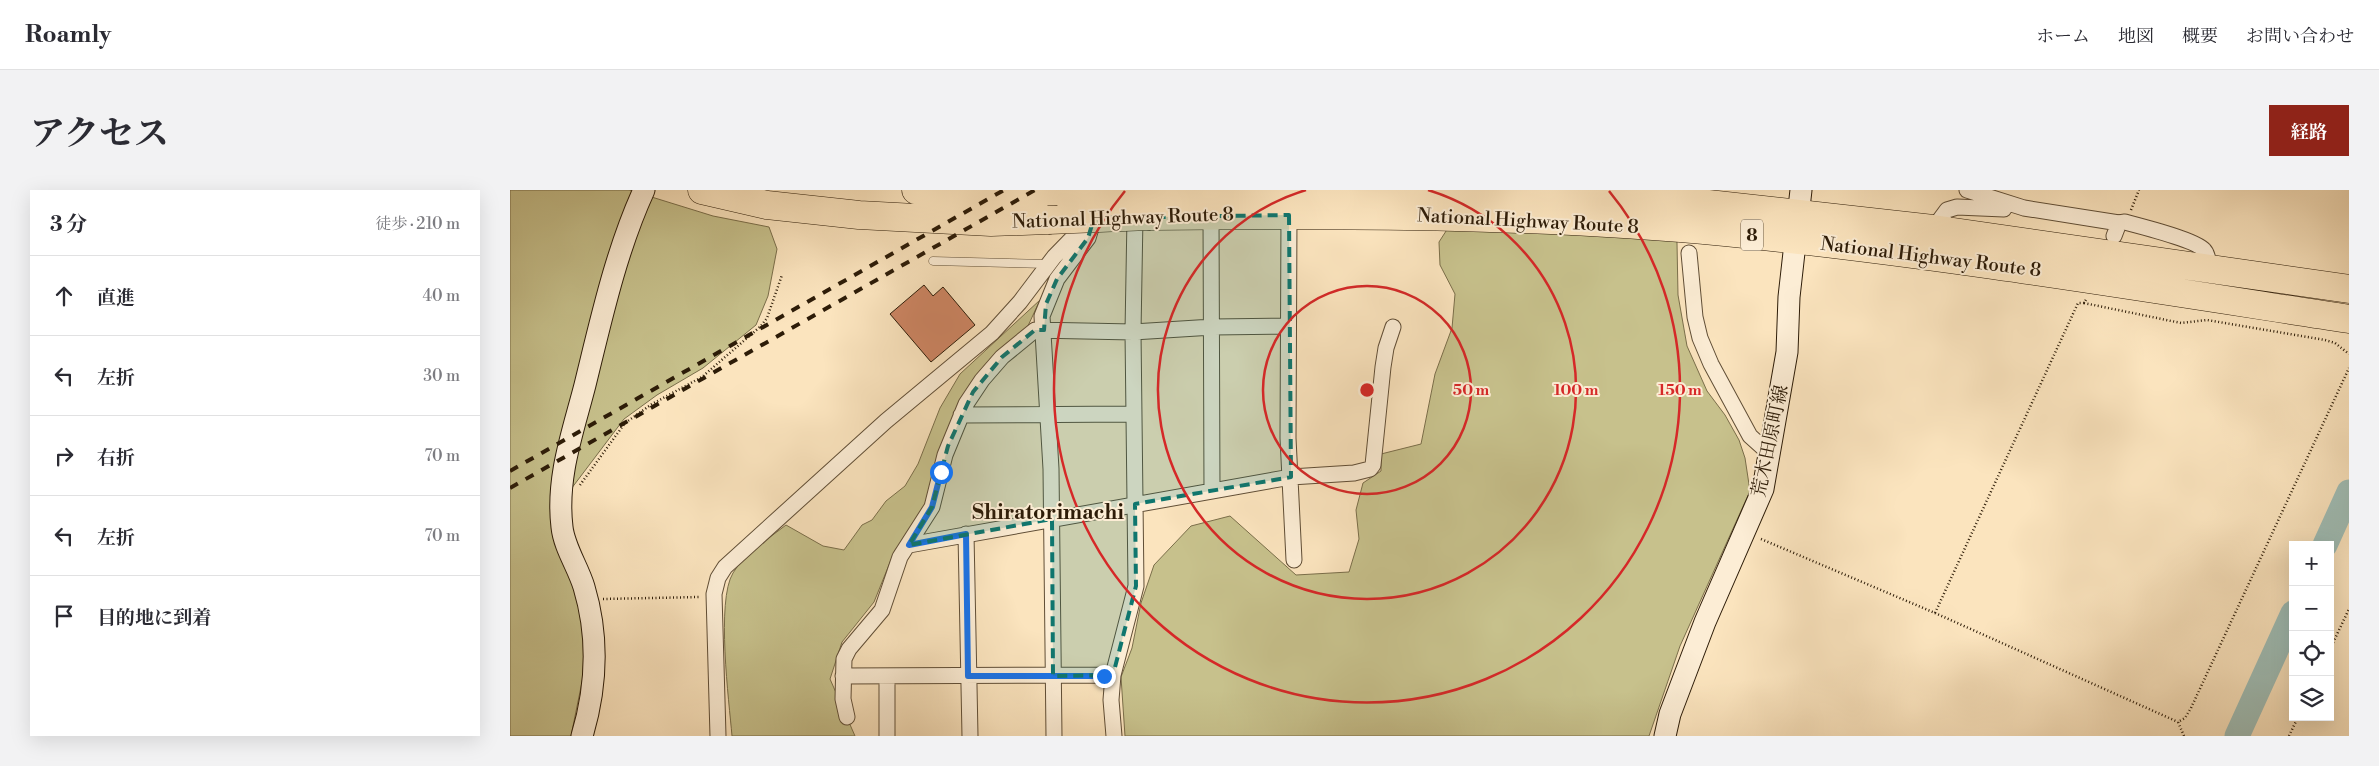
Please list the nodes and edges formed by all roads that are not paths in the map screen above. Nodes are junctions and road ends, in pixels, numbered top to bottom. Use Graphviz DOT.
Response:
graph roads {
  1 [pos="644,190"];
  2 [pos="702,190"];
  3 [pos="916,190"];
  4 [pos="1117,190"];
  5 [pos="1967,190"];
  6 [pos="1226,191"];
  7 [pos="1800,202"];
  8 [pos="2024,208"];
  9 [pos="1148,209"];
  10 [pos="1096,215"];
  11 [pos="1288,215"];
  12 [pos="1211,216"];
  13 [pos="1933,229"];
  14 [pos="1797,240"];
  15 [pos="1689,253"];
  16 [pos="933,261"];
  17 [pos="1048,264"];
  18 [pos="2209,268"];
  19 [pos="2349,289"];
  20 [pos="2349,319"];
  21 [pos="1288,326"];
  22 [pos="1213,327"];
  23 [pos="1392,327"];
  24 [pos="1044,330"];
  25 [pos="1133,332"];
  26 [pos="1134,414"];
  27 [pos="962,415"];
  28 [pos="1048,415"];
  29 [pos="1770,454"];
  30 [pos="1291,477"];
  31 [pos="1212,491"];
  32 [pos="1135,504"];
  33 [pos="1052,518"];
  34 [pos="966,534"];
  35 [pos="909,545"];
  36 [pos="1294,560"];
  37 [pos="1113,675"];
  38 [pos="843,676"];
  39 [pos="887,676"];
  40 [pos="968,676"];
  41 [pos="1053,676"];
  42 [pos="847,717"];
  43 [pos="582,736"];
  44 [pos="718,736"];
  45 [pos="886,736"];
  46 [pos="970,736"];
  47 [pos="1054,736"];
  48 [pos="1114,736"];
  49 [pos="1665,736"];
  1 -- 43 [label="street"];
  2 -- 9 [label="highway, National Highway Route 8 / 8, bridge"];
  3 -- 9 [label="highway, National Highway Route 8 / 8, bridge"];
  4 -- 10 [label="street"];
  5 -- 8 [label="street"];
  6 -- 7 [label="highway, National Highway Route 8 / 8"];
  6 -- 9 [label="highway, National Highway Route 8 / 8"];
  7 -- 13 [label="highway, National Highway Route 8 / 8"];
  7 -- 14 [label="street, 荒木田原町線"];
  8 -- 13 [label="street"];
  8 -- 18 [label="street"];
  9 -- 12 [label="highway, National Highway Route 8 / 8"];
  9 -- 25 [label="street"];
  10 -- 17 [label="street"];
  10 -- 24 [label="street"];
  11 -- 12 [label="highway, National Highway Route 8 / 8"];
  11 -- 14 [label="highway, National Highway Route 8 / 8"];
  11 -- 21 [label="street"];
  12 -- 22 [label="street"];
  13 -- 18 [label="highway, National Highway Route 8 / 8"];
  14 -- 20 [label="highway, National Highway Route 8 / 8"];
  14 -- 29 [label="street, 荒木田原町線"];
  15 -- 29 [label="street"];
  16 -- 17 [label="lane"];
  17 -- 44 [label="street"];
  18 -- 19 [label="highway, National Highway Route 8 / 8"];
  21 -- 22 [label="street"];
  21 -- 30 [label="street"];
  22 -- 25 [label="street"];
  22 -- 31 [label="street"];
  23 -- 30 [label="street"];
  24 -- 25 [label="street"];
  24 -- 27 [label="street"];
  24 -- 28 [label="street"];
  25 -- 26 [label="street"];
  26 -- 28 [label="street"];
  26 -- 32 [label="street"];
  27 -- 28 [label="street"];
  27 -- 35 [label="street"];
  28 -- 33 [label="street"];
  29 -- 49 [label="street, 荒木田原町線"];
  30 -- 31 [label="street"];
  30 -- 36 [label="street"];
  31 -- 32 [label="street"];
  32 -- 33 [label="street"];
  32 -- 37 [label="street"];
  33 -- 34 [label="street"];
  33 -- 41 [label="street"];
  34 -- 35 [label="street"];
  34 -- 40 [label="street"];
  35 -- 38 [label="street"];
  37 -- 41 [label="street"];
  37 -- 48 [label="street"];
  38 -- 39 [label="street"];
  38 -- 42 [label="street"];
  39 -- 40 [label="street"];
  39 -- 45 [label="street"];
  40 -- 41 [label="street"];
  40 -- 46 [label="street"];
  41 -- 47 [label="street"];
}
